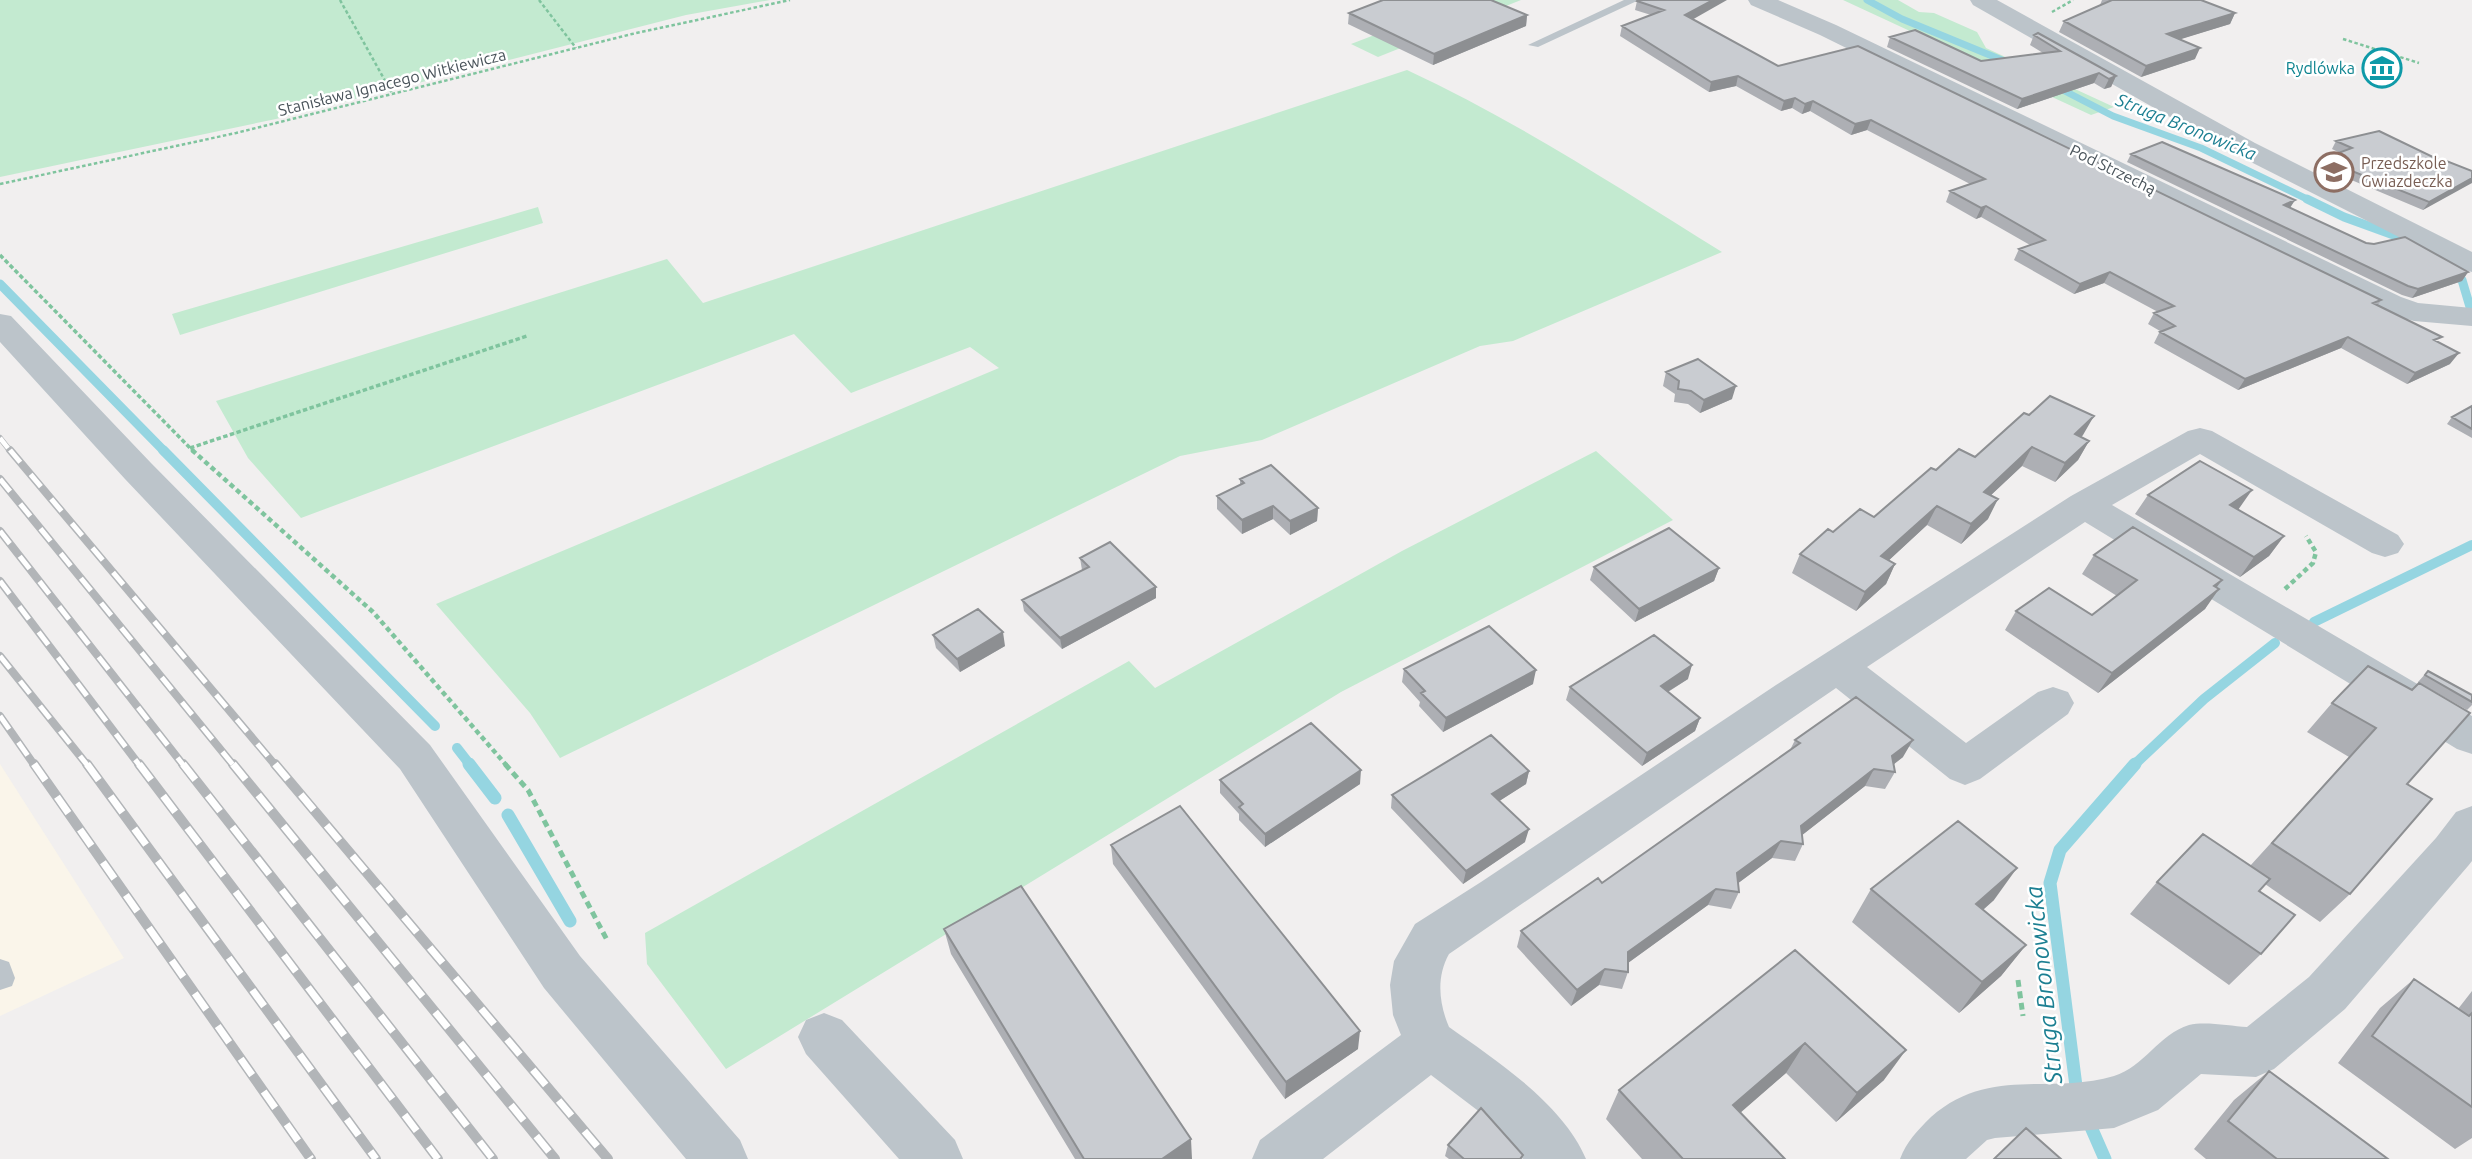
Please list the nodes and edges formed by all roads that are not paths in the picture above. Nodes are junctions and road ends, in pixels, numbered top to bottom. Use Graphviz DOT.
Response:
graph roads {
  1 [pos="1633,0"];
  2 [pos="1759,0"];
  3 [pos="1980,0"];
  4 [pos="1534,45"];
  5 [pos="2472,263"];
  6 [pos="2472,317"];
  7 [pos="0,323"];
  8 [pos="2084,505"];
  9 [pos="2385,544"];
  10 [pos="1838,667"];
  11 [pos="2053,703"];
  12 [pos="2472,737"];
  13 [pos="2472,825"];
  14 [pos="0,970"];
  15 [pos="0,979"];
  16 [pos="824,1037"];
  17 [pos="1431,1044"];
  18 [pos="721,1159"];
  19 [pos="936,1159"];
  20 [pos="1279,1159"];
  21 [pos="1559,1159"];
  22 [pos="1927,1159"];
  1 -- 4 [label="lane"];
  2 -- 6 [label="street, Pod Strzechą"];
  3 -- 5 [label="street"];
  7 -- 18 [label="street"];
  8 -- 9 [label="street"];
  8 -- 10 [label="street"];
  8 -- 12 [label="street"];
  10 -- 11 [label="street"];
  10 -- 17 [label="street"];
  13 -- 22 [label="street"];
  14 -- 15 [label="lane"];
  16 -- 19 [label="street"];
  17 -- 20 [label="street"];
  17 -- 21 [label="street"];
}
